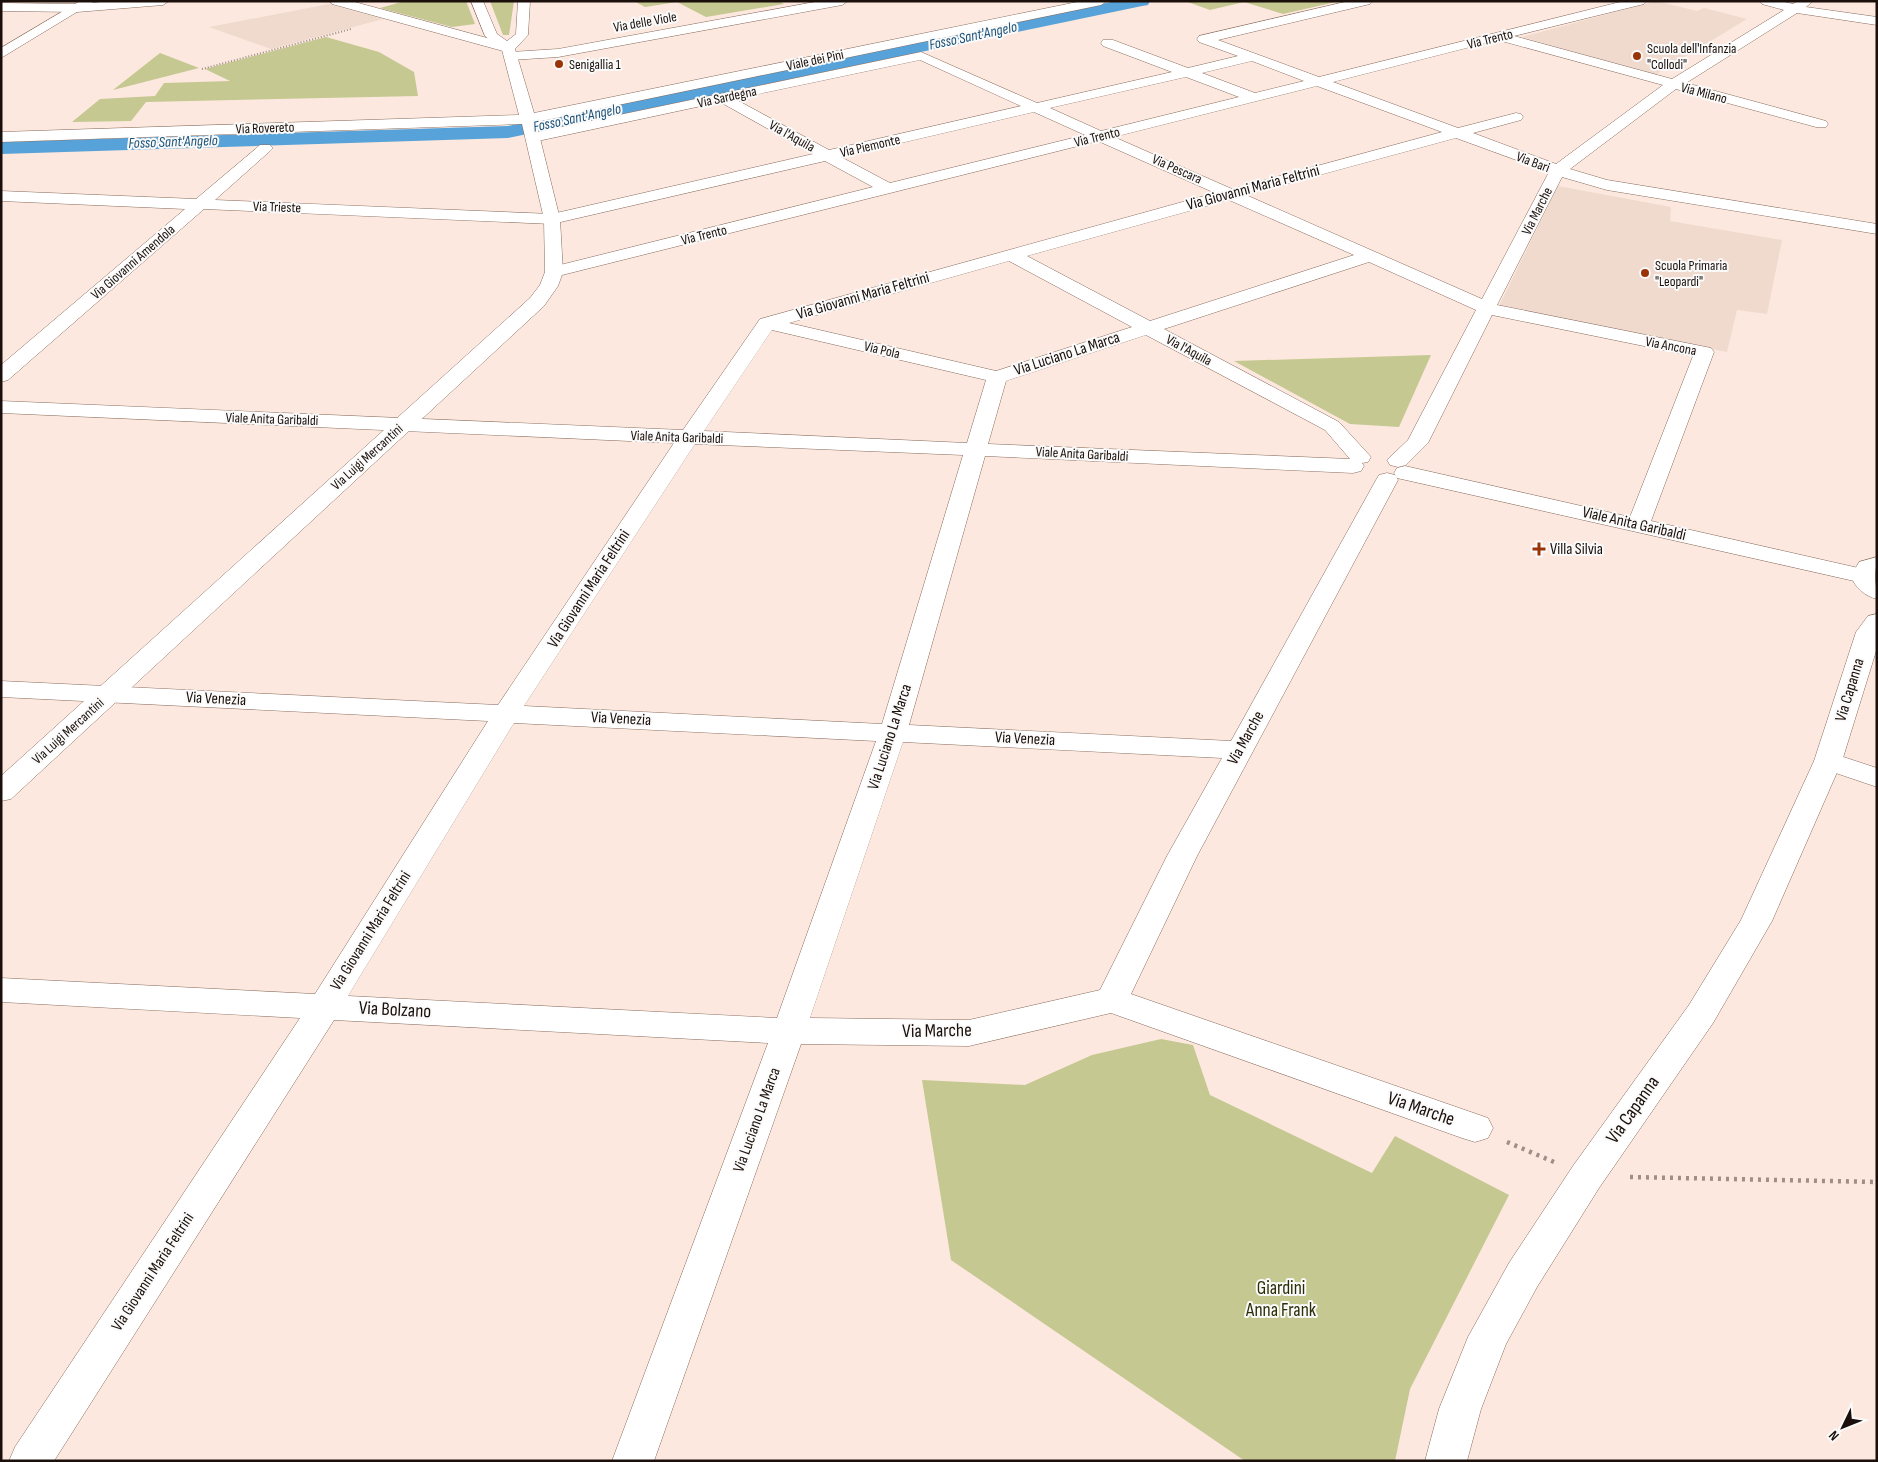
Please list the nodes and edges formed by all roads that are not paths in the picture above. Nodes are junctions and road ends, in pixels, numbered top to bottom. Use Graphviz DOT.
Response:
graph roads {
  1 [pos="162,1"];
  2 [pos="336,1"];
  3 [pos="477,1"];
  4 [pos="524,1"];
  5 [pos="842,1"];
  6 [pos="1101,1"];
  7 [pos="1366,1"];
  8 [pos="1640,1"];
  9 [pos="1766,1"];
  10 [pos="1032,3"];
  11 [pos="83,5"];
  12 [pos="1802,5"];
  13 [pos="1,7"];
  14 [pos="1060,10"];
  15 [pos="1877,21"];
  16 [pos="487,25"];
  17 [pos="449,32"];
  18 [pos="1500,37"];
  19 [pos="1108,43"];
  20 [pos="510,52"];
  21 [pos="1,54"];
  22 [pos="921,56"];
  23 [pos="1253,57"];
  24 [pos="1188,72"];
  25 [pos="1321,82"];
  26 [pos="1674,84"];
  27 [pos="723,98"];
  28 [pos="1256,98"];
  29 [pos="1038,107"];
  30 [pos="1516,117"];
  31 [pos="528,119"];
  32 [pos="1820,124"];
  33 [pos="1456,133"];
  34 [pos="1102,136"];
  35 [pos="1,137"];
  36 [pos="534,137"];
  37 [pos="265,148"];
  38 [pos="828,156"];
  39 [pos="1557,171"];
  40 [pos="888,189"];
  41 [pos="1231,194"];
  42 [pos="1,196"];
  43 [pos="200,204"];
  44 [pos="552,219"];
  45 [pos="1877,229"];
  46 [pos="1011,255"];
  47 [pos="1370,256"];
  48 [pos="554,272"];
  49 [pos="1486,308"];
  50 [pos="767,323"];
  51 [pos="1148,328"];
  52 [pos="1,376"];
  53 [pos="997,377"];
  54 [pos="1,407"];
  55 [pos="403,424"];
  56 [pos="689,437"];
  57 [pos="977,449"];
  58 [pos="1356,461"];
  59 [pos="1397,471"];
  60 [pos="1638,525"];
  61 [pos="1874,571"];
  62 [pos="1877,621"];
  63 [pos="1,689"];
  64 [pos="108,694"];
  65 [pos="506,714"];
  66 [pos="893,732"];
  67 [pos="1240,750"];
  68 [pos="1828,762"];
  69 [pos="1877,778"];
  70 [pos="1,792"];
  71 [pos="1,990"];
  72 [pos="1112,1000"];
  73 [pos="325,1006"];
  74 [pos="789,1031"];
  75 [pos="1475,1128"];
  76 [pos="30,1461"];
  77 [pos="633,1461"];
  78 [pos="1446,1461"];
  1 -- 11 [label="street"];
  2 -- 17 [label="street, Via delle Viole"];
  3 -- 16 [label="street"];
  4 -- 20 [label="street"];
  5 -- 20 [label="street, Via delle Viole"];
  6 -- 14 [label="street, Viale dei Pini"];
  7 -- 23 [label="street, Via Bari"];
  8 -- 18 [label="street, Via Trento"];
  9 -- 12 [label="street"];
  10 -- 14 [label="street"];
  11 -- 13 [label="street"];
  11 -- 21 [label="street"];
  12 -- 15 [label="street"];
  12 -- 26 [label="street, Via Marche"];
  14 -- 31 [label="street, Viale dei Pini"];
  16 -- 17 [label="street"];
  16 -- 20 [label="street"];
  17 -- 20 [label="street, Via delle Viole"];
  18 -- 25 [label="street, Via Trento"];
  18 -- 26 [label="street, Via Milano"];
  19 -- 24 [label="street"];
  20 -- 31 [label="street, Via Luigi Mercantini"];
  22 -- 27 [label="street, Via Sardegna"];
  22 -- 29 [label="street, Via Pescara"];
  23 -- 24 [label="street, Via Piemonte"];
  23 -- 25 [label="street, Via Bari"];
  24 -- 28 [label="street"];
  24 -- 29 [label="street, Via Piemonte"];
  25 -- 28 [label="street, Via Trento"];
  25 -- 33 [label="street, Via Bari"];
  26 -- 32 [label="street, Via Milano"];
  26 -- 39 [label="street, Via Marche"];
  27 -- 36 [label="street, Via Sardegna"];
  27 -- 38 [label="street, Via l'Aquila"];
  28 -- 34 [label="street, Via Trento"];
  29 -- 34 [label="street, Via Pescara"];
  29 -- 38 [label="street, Via Piemonte"];
  30 -- 33 [label="street, Via Giovanni Maria Feltrini"];
  31 -- 35 [label="street, Via Rovereto"];
  31 -- 36 [label="street, Via Luigi Mercantini"];
  33 -- 39 [label="street, Via Bari"];
  33 -- 41 [label="street, Via Giovanni Maria Feltrini"];
  34 -- 40 [label="street, Via Trento"];
  34 -- 41 [label="street, Via Pescara"];
  36 -- 44 [label="street, Via Luigi Mercantini"];
  37 -- 43 [label="street, Via Giovanni Amendola"];
  38 -- 40 [label="street, Via l'Aquila"];
  38 -- 44 [label="street, Via Piemonte"];
  39 -- 45 [label="street, Via Bari"];
  39 -- 49 [label="street, Via Marche"];
  40 -- 48 [label="street, Via Trento"];
  41 -- 46 [label="street, Via Giovanni Maria Feltrini"];
  41 -- 47 [label="street, Via Pescara"];
  42 -- 43 [label="street, Via Trieste"];
  43 -- 44 [label="street, Via Trieste"];
  43 -- 52 [label="street, Via Giovanni Amendola"];
  44 -- 48 [label="street, Via Luigi Mercantini"];
  46 -- 50 [label="street, Via Giovanni Maria Feltrini"];
  46 -- 51 [label="street, Via l'Aquila"];
  47 -- 49 [label="street, Via Pescara"];
  47 -- 51 [label="street, Via Luciano La Marca"];
  48 -- 55 [label="street, Via Luigi Mercantini"];
  49 -- 59 [label="street, Via Marche"];
  49 -- 60 [label="street, Via Ancona"];
  50 -- 53 [label="street, Via Pola"];
  50 -- 56 [label="street, Via Giovanni Maria Feltrini"];
  51 -- 53 [label="street, Via Luciano La Marca"];
  51 -- 58 [label="street, Via l'Aquila"];
  53 -- 57 [label="street, Via Luciano La Marca"];
  54 -- 55 [label="street, Viale Anita Garibaldi"];
  55 -- 56 [label="street, Viale Anita Garibaldi"];
  55 -- 64 [label="street, Via Luigi Mercantini"];
  56 -- 57 [label="street, Viale Anita Garibaldi"];
  56 -- 65 [label="street, Via Giovanni Maria Feltrini"];
  57 -- 58 [label="street, Viale Anita Garibaldi"];
  57 -- 66 [label="street, Via Luciano La Marca"];
  58 -- 59 [label="street, Viale Anita Garibaldi"];
  59 -- 60 [label="street, Viale Anita Garibaldi"];
  59 -- 67 [label="street, Via Marche"];
  60 -- 61 [label="street, Viale Anita Garibaldi"];
  62 -- 68 [label="street, Via Capanna"];
  63 -- 64 [label="street, Via Venezia"];
  64 -- 65 [label="street, Via Venezia"];
  64 -- 70 [label="street, Via Luigi Mercantini"];
  65 -- 66 [label="street, Via Venezia"];
  65 -- 73 [label="street, Via Giovanni Maria Feltrini"];
  66 -- 67 [label="street, Via Venezia"];
  66 -- 74 [label="street, Via Luciano La Marca"];
  67 -- 72 [label="street, Via Marche"];
  68 -- 69 [label="street"];
  68 -- 78 [label="street, Via Capanna"];
  71 -- 73 [label="street, Via Bolzano"];
  72 -- 74 [label="street, Via Marche"];
  72 -- 75 [label="street, Via Marche"];
  73 -- 74 [label="street, Via Bolzano"];
  73 -- 76 [label="street, Via Giovanni Maria Feltrini"];
  74 -- 77 [label="street, Via Luciano La Marca"];
}
